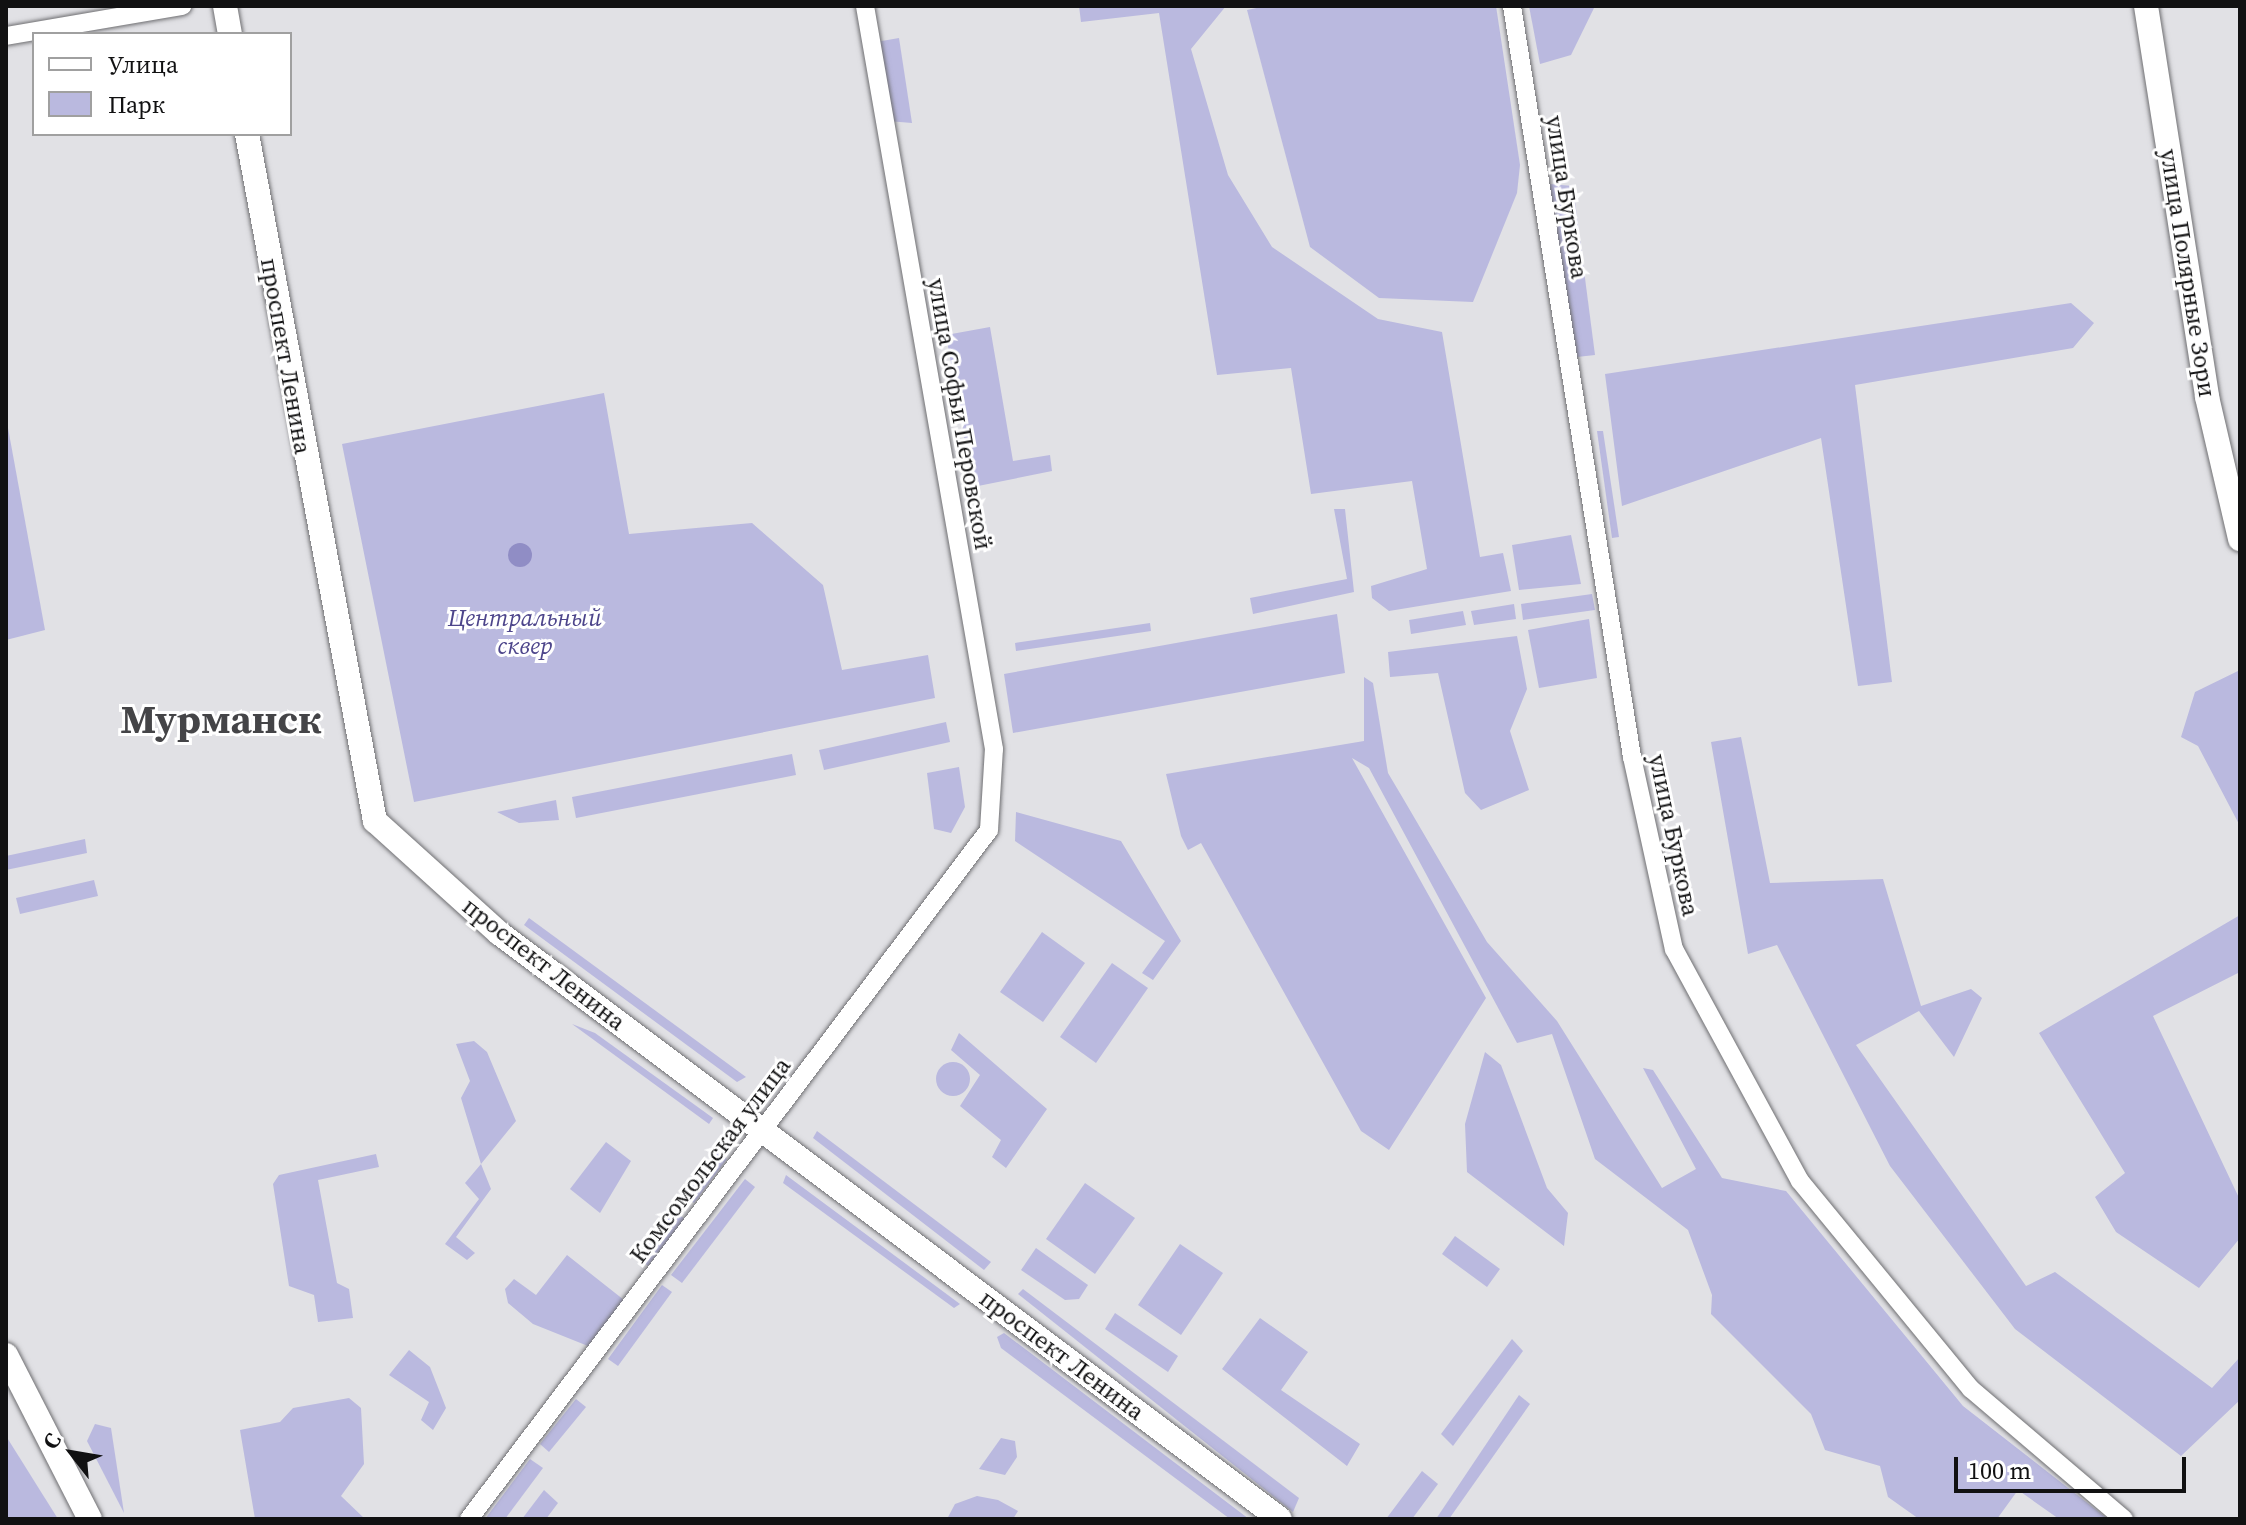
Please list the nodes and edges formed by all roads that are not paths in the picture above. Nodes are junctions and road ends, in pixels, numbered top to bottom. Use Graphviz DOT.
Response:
graph roads {
  1 [pos="182,6"];
  2 [pos="225,6"];
  3 [pos="865,6"];
  4 [pos="1512,6"];
  5 [pos="2146,6"];
  6 [pos="230,32"];
  7 [pos="6,36"];
  8 [pos="247,136"];
  9 [pos="2240,539"];
  10 [pos="989,830"];
  11 [pos="762,1131"];
  12 [pos="6,1355"];
  13 [pos="90,1519"];
  14 [pos="469,1519"];
  15 [pos="1280,1519"];
  16 [pos="2124,1519"];
  1 -- 7 [label="street"];
  2 -- 6 [label="main road"];
  3 -- 10 [label="street, улица Софьи Перовской"];
  4 -- 16 [label="street, улица Буркова"];
  5 -- 9 [label="main road, улица Полярные Зори"];
  8 -- 11 [label="main road, проспект Ленина"];
  10 -- 11 [label="street, Комсомольская улица"];
  11 -- 14 [label="street, Комсомольская улица"];
  11 -- 15 [label="main road, проспект Ленина"];
  12 -- 13 [label="main road"];
}
